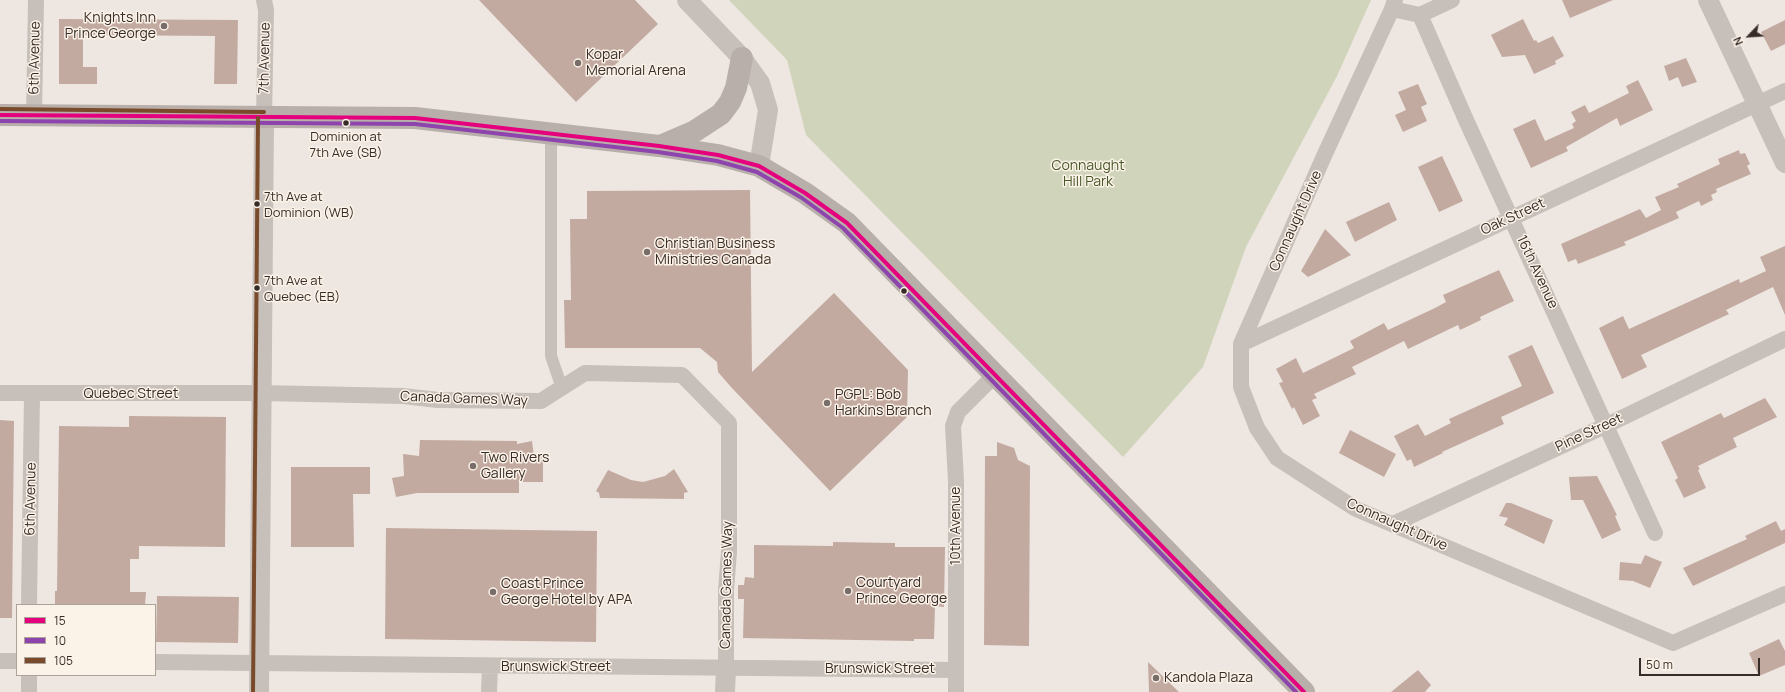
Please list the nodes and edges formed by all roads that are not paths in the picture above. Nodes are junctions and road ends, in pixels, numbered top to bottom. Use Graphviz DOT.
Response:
graph roads {
  1 [pos="36,0"];
  2 [pos="264,0"];
  3 [pos="686,0"];
  4 [pos="1452,0"];
  5 [pos="1708,0"];
  6 [pos="1393,4"];
  7 [pos="1420,15"];
  8 [pos="742,58"];
  9 [pos="1785,91"];
  10 [pos="1757,104"];
  11 [pos="0,115"];
  12 [pos="34,116"];
  13 [pos="264,118"];
  14 [pos="550,134"];
  15 [pos="660,146"];
  16 [pos="1785,163"];
  17 [pos="760,166"];
  18 [pos="1512,218"];
  19 [pos="1785,339"];
  20 [pos="1242,344"];
  21 [pos="994,376"];
  22 [pos="562,388"];
  23 [pos="0,393"];
  24 [pos="32,393"];
  25 [pos="261,393"];
  26 [pos="1607,425"];
  27 [pos="1393,524"];
  28 [pos="1655,533"];
  29 [pos="1785,594"];
  30 [pos="29,604"];
  31 [pos="0,661"];
  32 [pos="16,661"];
  33 [pos="156,662"];
  34 [pos="260,663"];
  35 [pos="490,666"];
  36 [pos="726,668"];
  37 [pos="956,670"];
  38 [pos="29,676"];
  39 [pos="29,692"];
  40 [pos="259,692"];
  41 [pos="489,692"];
  42 [pos="725,692"];
  43 [pos="956,692"];
  44 [pos="1304,692"];
  1 -- 12 [label="street, 6th Avenue"];
  2 -- 13 [label="street, 7th Avenue"];
  3 -- 8 [label="street"];
  4 -- 7 [label="street"];
  5 -- 10 [label="street"];
  6 -- 7 [label="street"];
  6 -- 20 [label="street, Connaught Drive"];
  7 -- 18 [label="street, 16th Avenue"];
  8 -- 15 [label="main road"];
  8 -- 17 [label="street"];
  9 -- 10 [label="street, Oak Street"];
  10 -- 16 [label="street"];
  10 -- 18 [label="street, Oak Street"];
  11 -- 12 [label="main road"];
  12 -- 13 [label="main road"];
  13 -- 14 [label="main road"];
  13 -- 25 [label="street, 7th Avenue"];
  14 -- 15 [label="main road"];
  14 -- 22 [label="street"];
  15 -- 17 [label="main road"];
  17 -- 21 [label="main road"];
  18 -- 20 [label="street, Oak Street"];
  18 -- 26 [label="street, 16th Avenue"];
  19 -- 26 [label="street, Pine Street"];
  20 -- 27 [label="street, Connaught Drive"];
  21 -- 37 [label="street, 10th Avenue"];
  21 -- 44 [label="main road"];
  22 -- 25 [label="street, Canada Games Way"];
  22 -- 36 [label="street, Canada Games Way"];
  23 -- 24 [label="street, Quebec Street"];
  24 -- 25 [label="street, Quebec Street"];
  24 -- 30 [label="street, 6th Avenue"];
  25 -- 34 [label="street, 7th Avenue"];
  26 -- 27 [label="street, Pine Street"];
  26 -- 28 [label="street, 16th Avenue"];
  27 -- 29 [label="street, Connaught Drive"];
  31 -- 32 [label="street"];
  33 -- 34 [label="street, Brunswick Street"];
  34 -- 35 [label="street, Brunswick Street"];
  34 -- 40 [label="street, 7th Avenue"];
  35 -- 36 [label="street, Brunswick Street"];
  35 -- 41 [label="street"];
  36 -- 37 [label="street, Brunswick Street"];
  36 -- 42 [label="street"];
  37 -- 43 [label="street, 10th Avenue"];
  38 -- 39 [label="street"];
}
